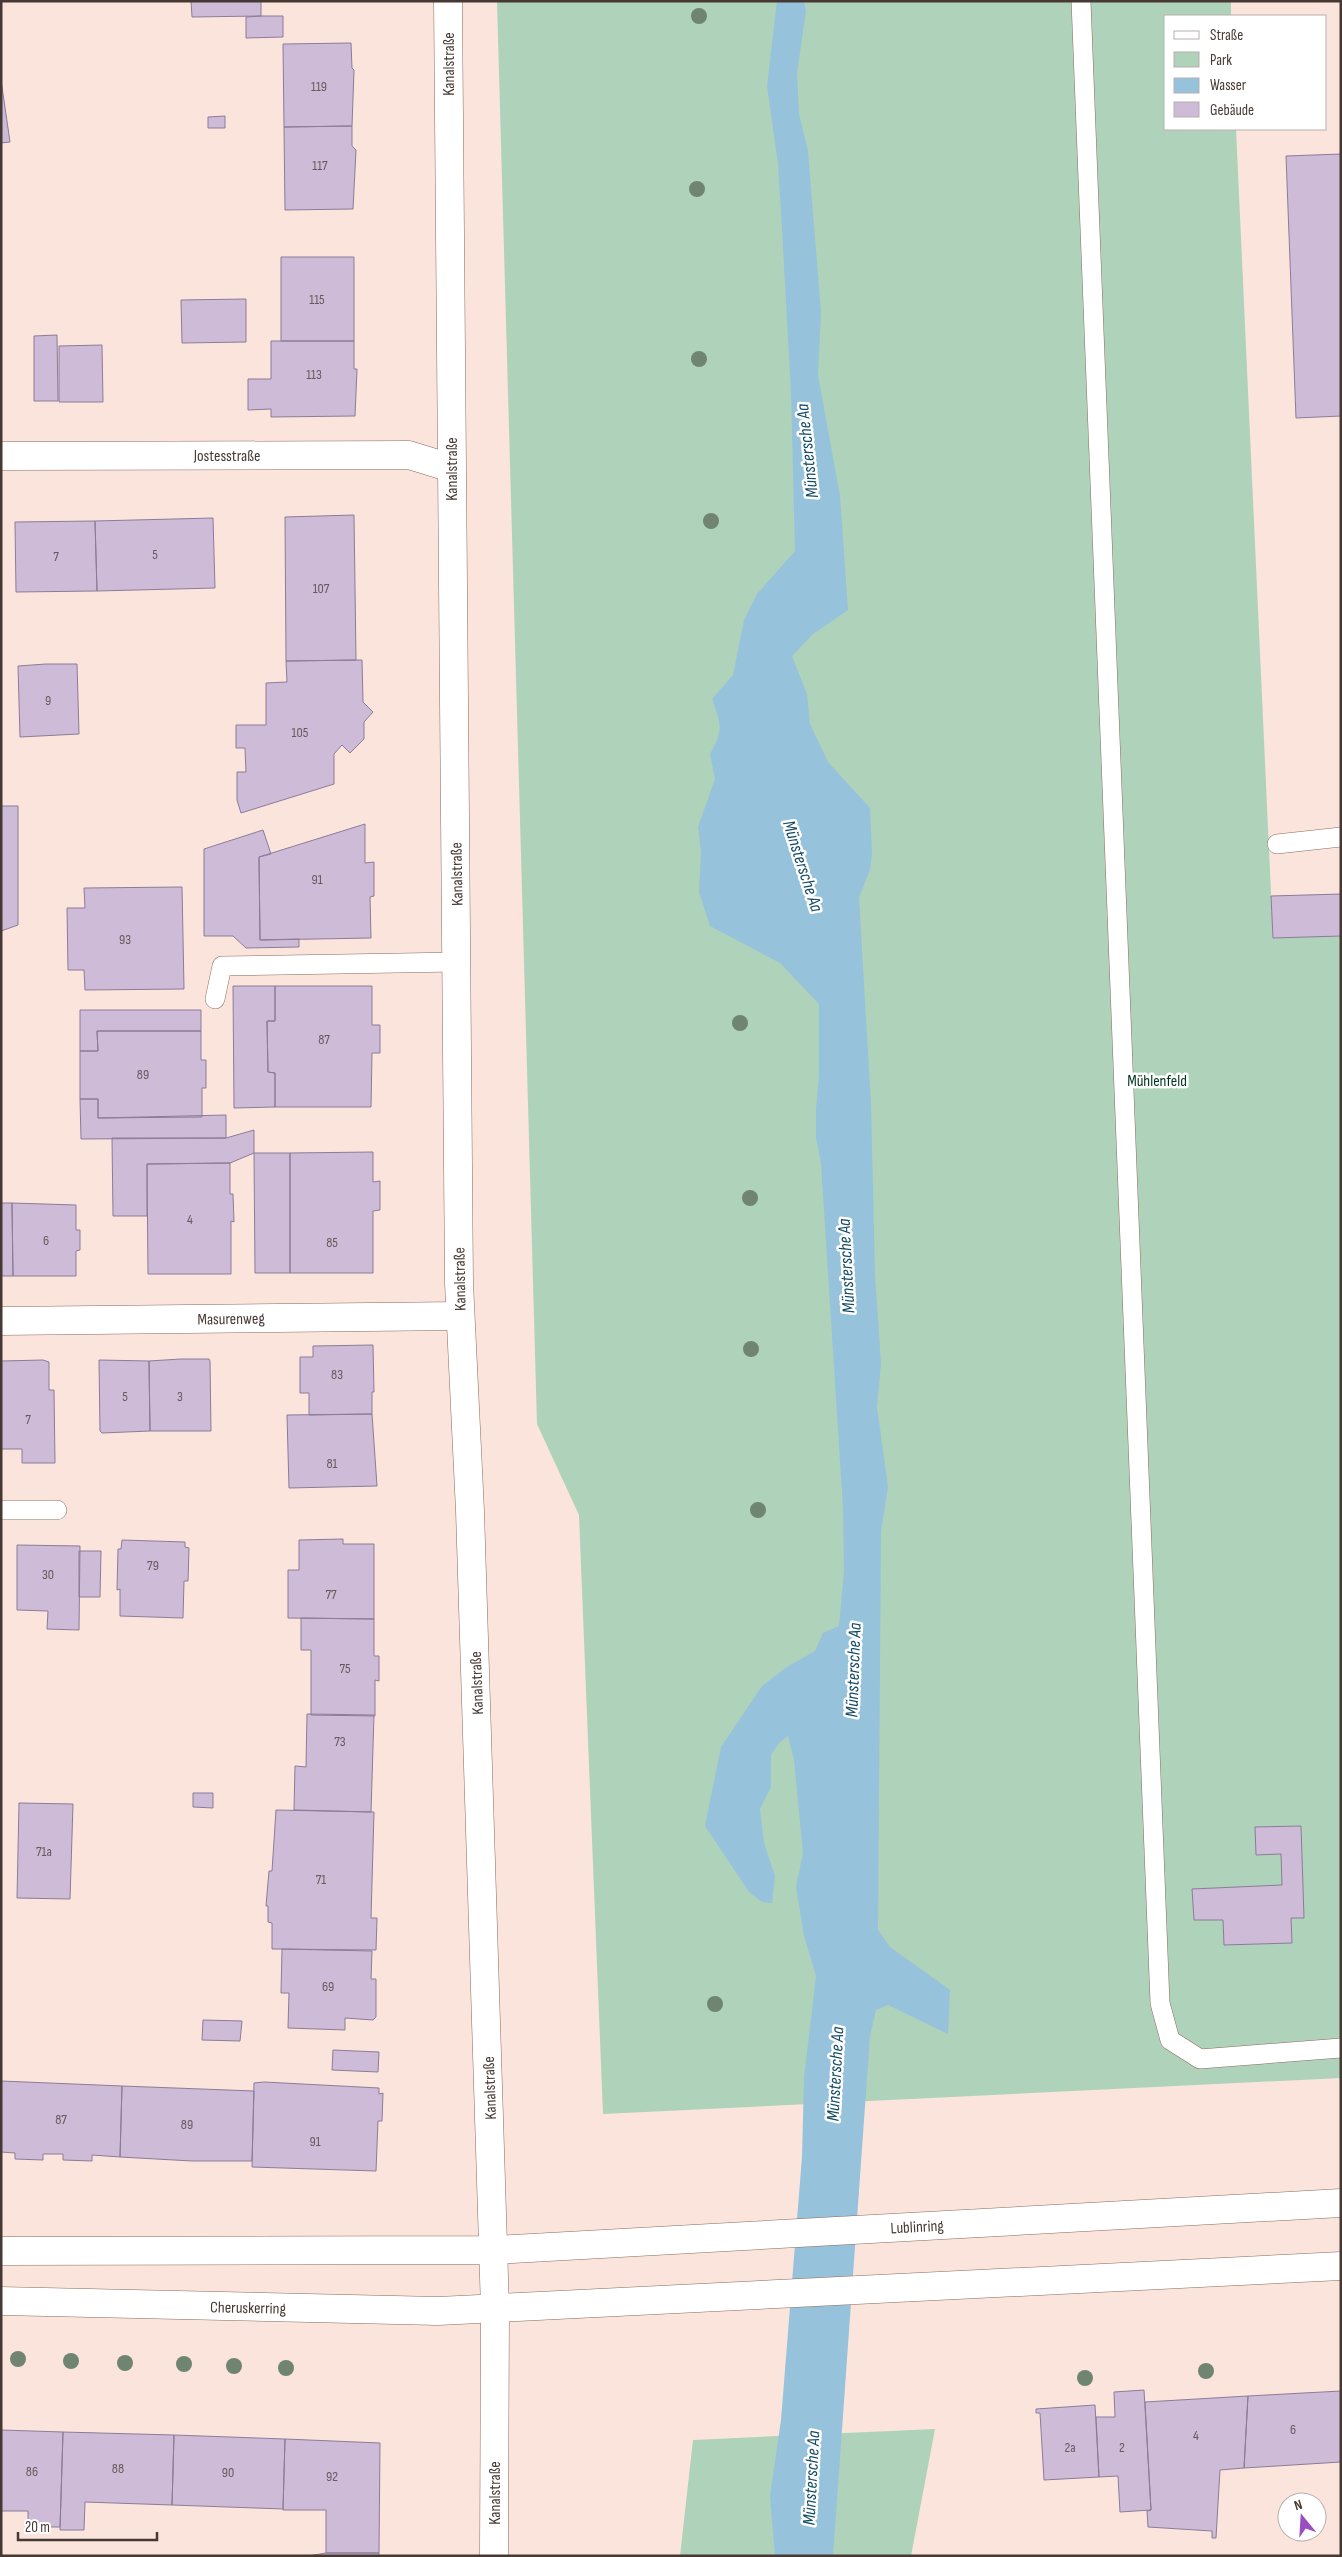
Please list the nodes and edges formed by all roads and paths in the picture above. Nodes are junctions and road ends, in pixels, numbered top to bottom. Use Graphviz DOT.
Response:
graph roads {
  1 [pos="448,1"];
  2 [pos="1081,1"];
  3 [pos="1,456"];
  4 [pos="452,468"];
  5 [pos="1341,837"];
  6 [pos="1277,844"];
  7 [pos="457,962"];
  8 [pos="215,999"];
  9 [pos="460,1316"];
  10 [pos="1,1321"];
  11 [pos="1,1510"];
  12 [pos="57,1510"];
  13 [pos="1341,2048"];
  14 [pos="1341,2203"];
  15 [pos="493,2250"];
  16 [pos="1,2251"];
  17 [pos="1341,2266"];
  18 [pos="1,2301"];
  19 [pos="495,2309"];
  20 [pos="494,2556"];
  1 -- 4 [label="main road, Kanalstraße"];
  2 -- 13 [label="lane"];
  3 -- 4 [label="main road, Jostesstraße"];
  4 -- 7 [label="main road, Kanalstraße"];
  5 -- 6 [label="lane"];
  7 -- 8 [label="lane"];
  7 -- 9 [label="main road, Kanalstraße"];
  9 -- 10 [label="main road, Masurenweg"];
  9 -- 15 [label="main road, Kanalstraße"];
  11 -- 12 [label="lane"];
  14 -- 15 [label="main road, Lublinring"];
  15 -- 16 [label="main road"];
  15 -- 19 [label="main road, Kanalstraße"];
  17 -- 19 [label="main road"];
  18 -- 19 [label="main road, Cheruskerring"];
  19 -- 20 [label="main road, Kanalstraße"];
}
